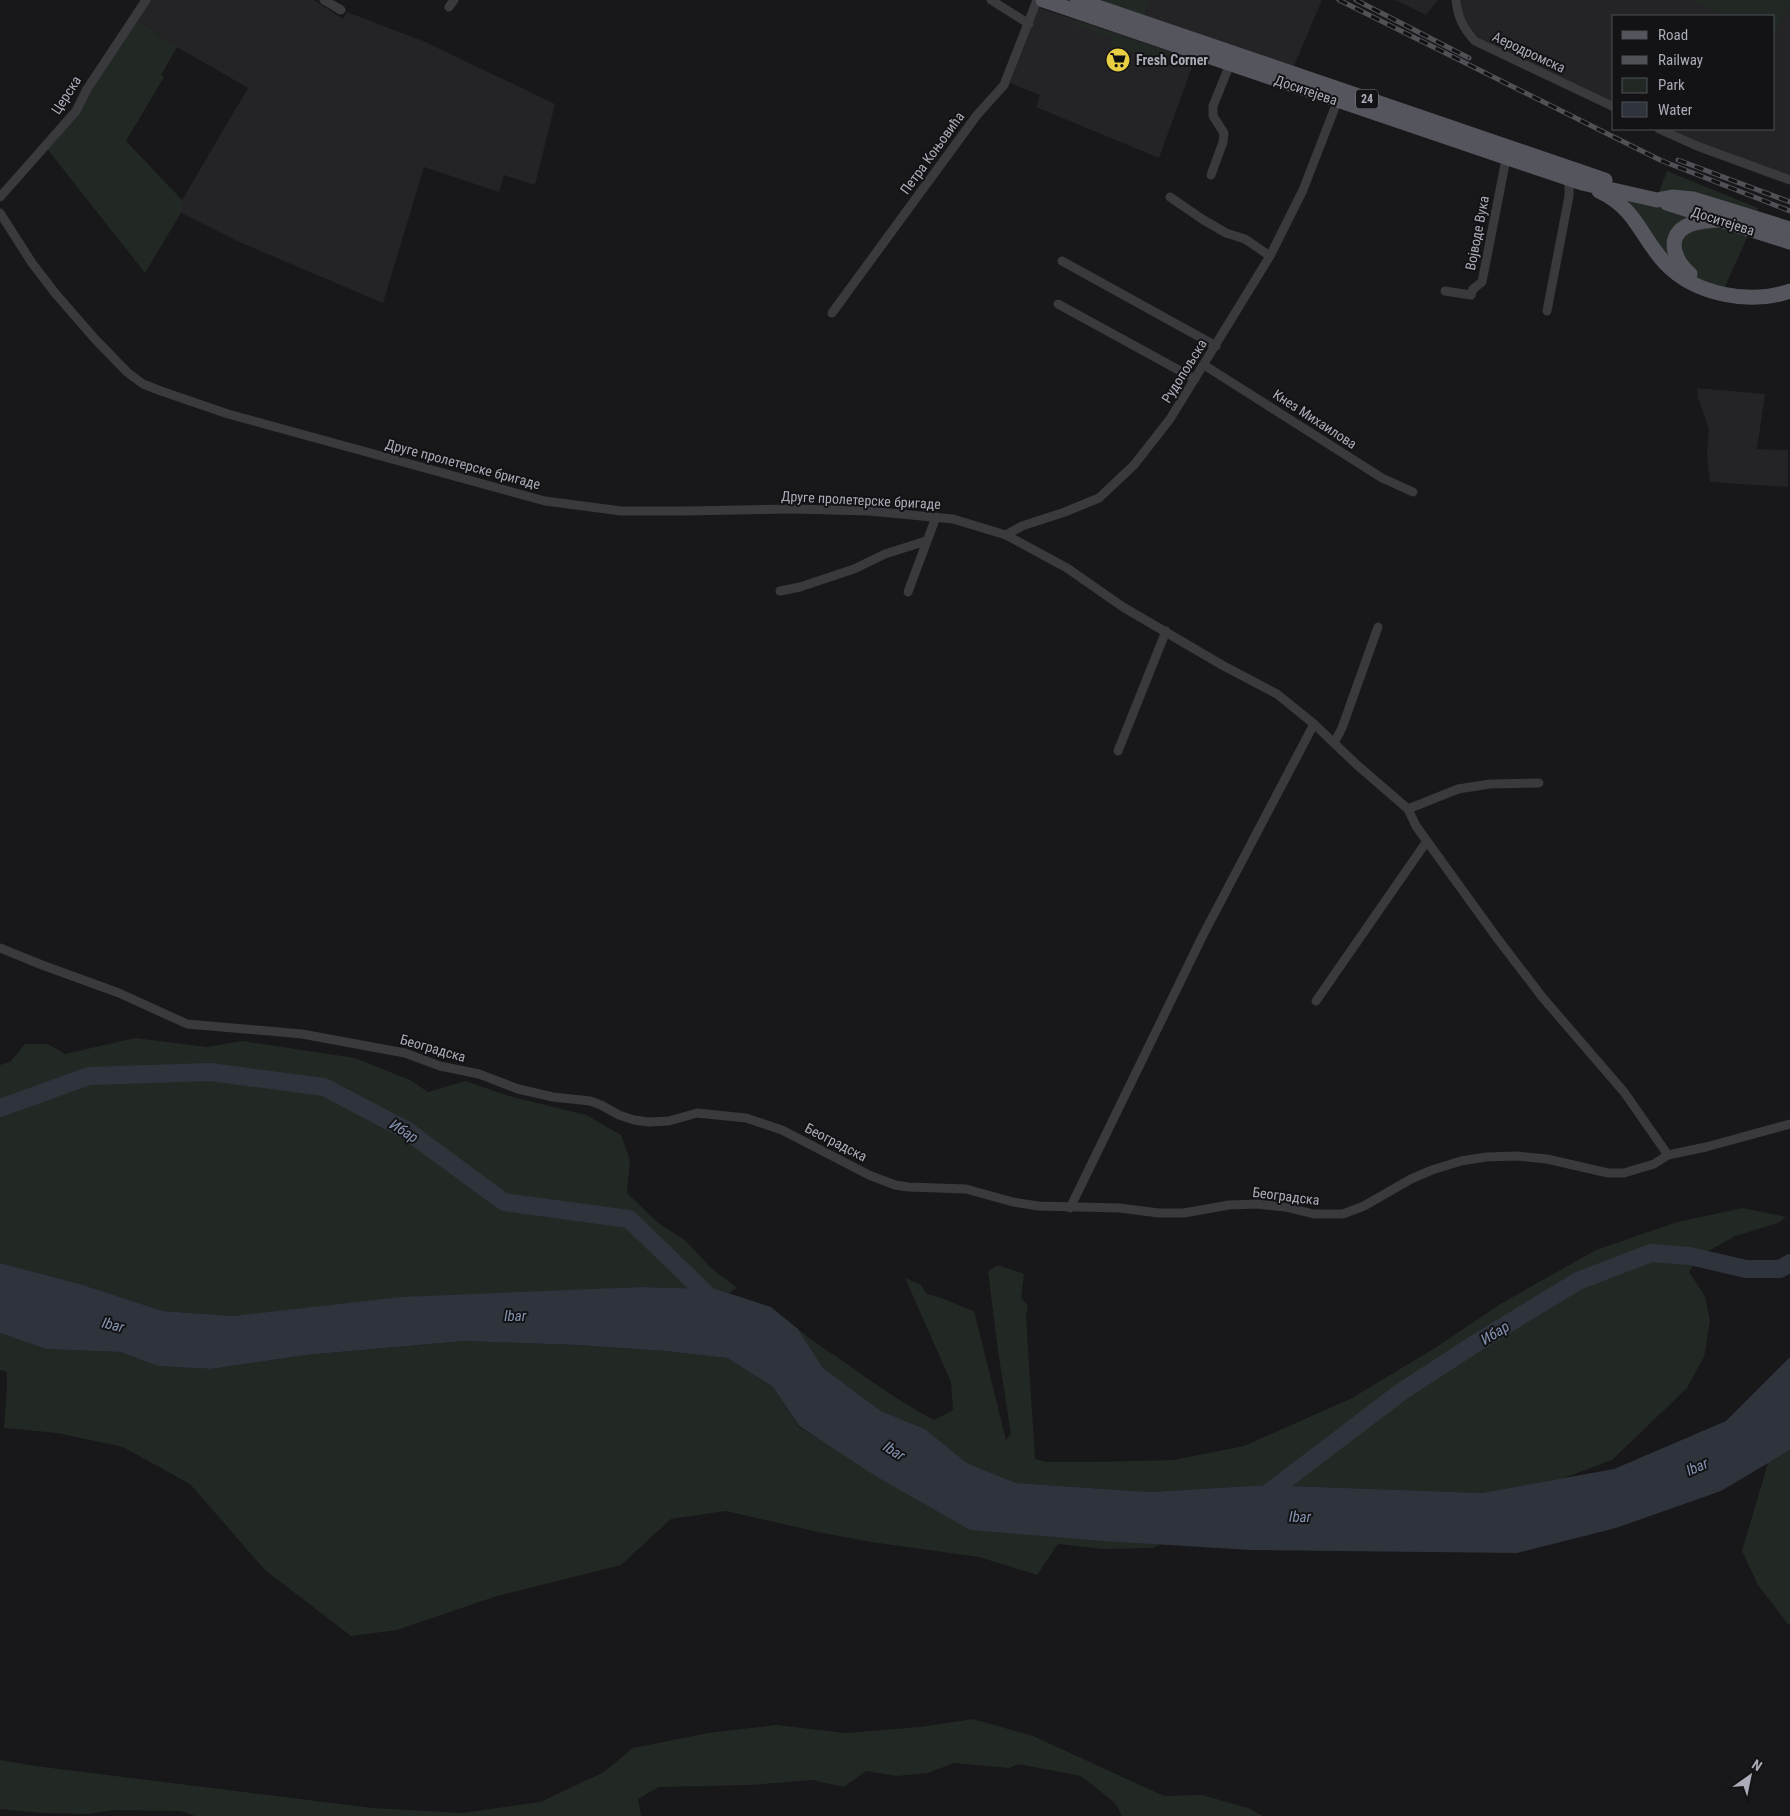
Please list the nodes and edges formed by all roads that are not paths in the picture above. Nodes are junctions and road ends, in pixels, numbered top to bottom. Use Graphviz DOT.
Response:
graph roads {
  1 [pos="146,0"];
  2 [pos="324,0"];
  3 [pos="991,0"];
  4 [pos="1037,0"];
  5 [pos="1043,0"];
  6 [pos="1077,0"];
  7 [pos="1456,0"];
  8 [pos="341,10"];
  9 [pos="1029,24"];
  10 [pos="1230,64"];
  11 [pos="1340,95"];
  12 [pos="1612,106"];
  13 [pos="1661,130"];
  14 [pos="1507,152"];
  15 [pos="1211,175"];
  16 [pos="1573,176"];
  17 [pos="1790,180"];
  18 [pos="0,197"];
  19 [pos="1170,197"];
  20 [pos="1657,200"];
  21 [pos="0,213"];
  22 [pos="1722,220"];
  23 [pos="1790,229"];
  24 [pos="1790,242"];
  25 [pos="1270,256"];
  26 [pos="1062,261"];
  27 [pos="1445,291"];
  28 [pos="1790,291"];
  29 [pos="1748,296"];
  30 [pos="1058,304"];
  31 [pos="1547,311"];
  32 [pos="832,313"];
  33 [pos="1216,346"];
  34 [pos="1204,365"];
  35 [pos="1195,379"];
  36 [pos="1412,492"];
  37 [pos="936,517"];
  38 [pos="1006,535"];
  39 [pos="926,541"];
  40 [pos="780,591"];
  41 [pos="908,592"];
  42 [pos="1378,627"];
  43 [pos="1166,631"];
  44 [pos="1314,724"];
  45 [pos="1334,743"];
  46 [pos="1118,752"];
  47 [pos="1539,783"];
  48 [pos="1408,809"];
  49 [pos="1427,841"];
  50 [pos="0,948"];
  51 [pos="1316,1000"];
  52 [pos="1790,1124"];
  53 [pos="1668,1155"];
  54 [pos="1070,1208"];
  1 -- 18 [label="street, Церска"];
  2 -- 8 [label="street"];
  3 -- 9 [label="street"];
  4 -- 9 [label="street, Петра Коњовића"];
  5 -- 10 [label="main road, Доситејева / 24"];
  6 -- 11 [label="main road, Доситејева / 24"];
  7 -- 12 [label="street, Аеродромска"];
  9 -- 32 [label="street, Петра Коњовића"];
  10 -- 11 [label="main road, Доситејева / 24"];
  10 -- 15 [label="street"];
  11 -- 14 [label="main road, Доситејева / 24"];
  11 -- 25 [label="street, Рудопољска"];
  13 -- 17 [label="street"];
  14 -- 16 [label="main road, Доситејева / 24"];
  14 -- 27 [label="street, Војводе Вука"];
  16 -- 20 [label="main road, Доситејева / 24"];
  16 -- 29 [label="main road"];
  16 -- 31 [label="street"];
  19 -- 25 [label="street"];
  20 -- 22 [label="main road, Доситејева / 24"];
  20 -- 23 [label="main road"];
  21 -- 37 [label="street, Друге пролетерске бригаде"];
  22 -- 24 [label="main road, Доситејева / 24"];
  22 -- 29 [label="main road"];
  25 -- 33 [label="street, Рудопољска"];
  26 -- 33 [label="street"];
  28 -- 29 [label="main road"];
  30 -- 35 [label="street"];
  33 -- 34 [label="street, Рудопољска"];
  34 -- 35 [label="street, Рудопољска"];
  34 -- 36 [label="street, Кнез Михаилова"];
  35 -- 38 [label="street, Рудопољска"];
  37 -- 38 [label="street, Друге пролетерске бригаде"];
  37 -- 39 [label="street"];
  38 -- 43 [label="street"];
  39 -- 40 [label="street"];
  39 -- 41 [label="street"];
  42 -- 45 [label="street"];
  43 -- 44 [label="street"];
  43 -- 46 [label="street"];
  44 -- 45 [label="street"];
  44 -- 54 [label="street"];
  45 -- 48 [label="street"];
  47 -- 48 [label="street"];
  48 -- 49 [label="street"];
  49 -- 51 [label="street"];
  49 -- 53 [label="street"];
  50 -- 54 [label="street, Београдска"];
  52 -- 53 [label="street, Београдска"];
  53 -- 54 [label="street, Београдска"];
}
